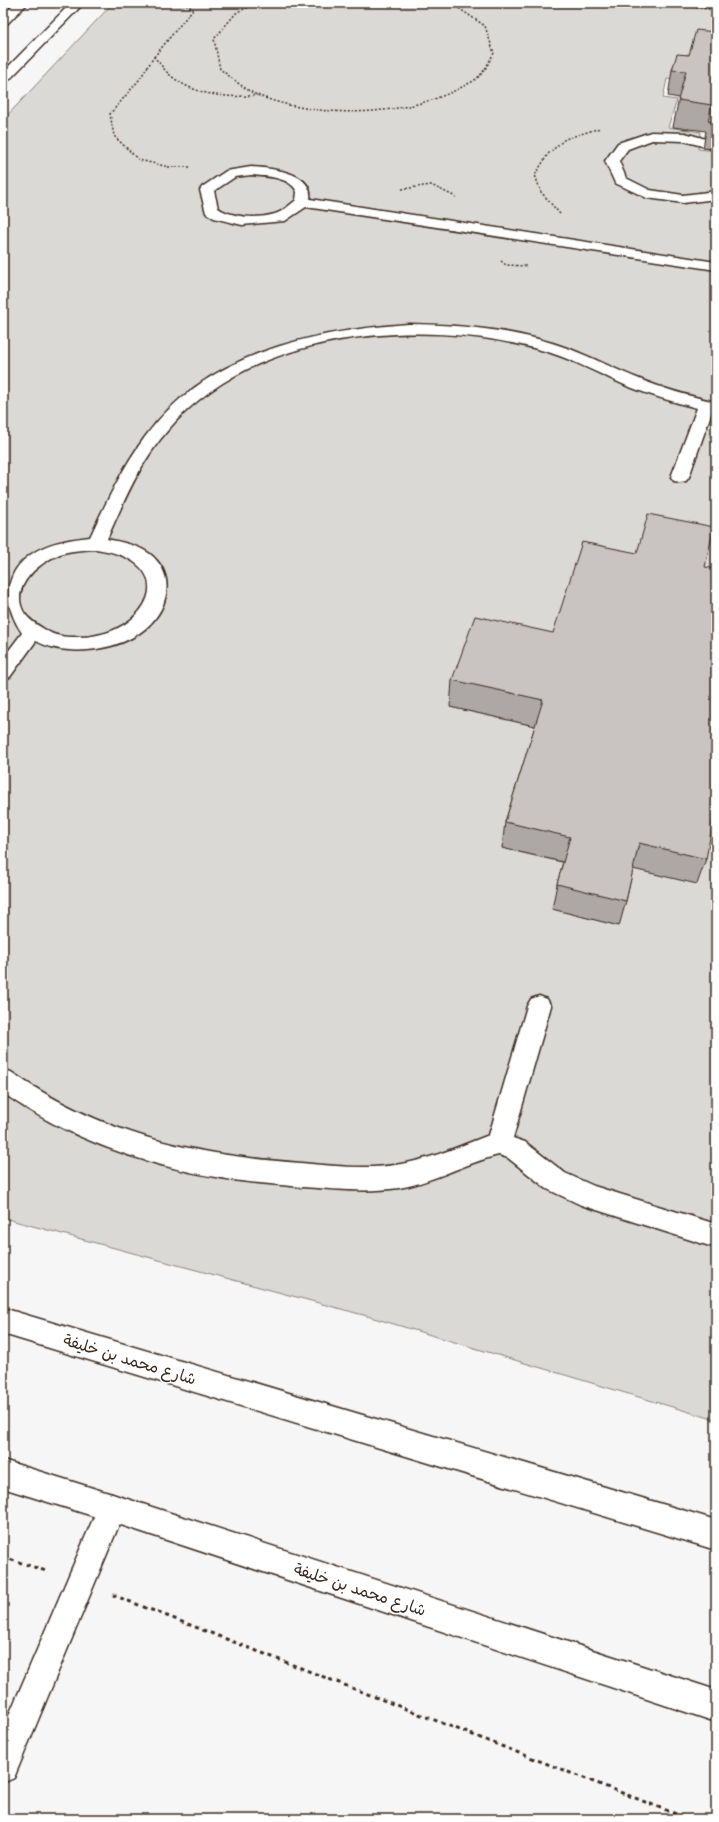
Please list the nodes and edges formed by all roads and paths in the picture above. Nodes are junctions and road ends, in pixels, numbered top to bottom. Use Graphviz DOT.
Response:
graph roads {
  1 [pos="22,3"];
  2 [pos="78,3"];
  3 [pos="183,3"];
  4 [pos="259,3"];
  5 [pos="451,3"];
  6 [pos="660,3"];
  7 [pos="716,10"];
  8 [pos="3,21"];
  9 [pos="154,58"];
  10 [pos="3,79"];
  11 [pos="257,95"];
  12 [pos="600,128"];
  13 [pos="716,146"];
  14 [pos="192,167"];
  15 [pos="395,190"];
  16 [pos="716,195"];
  17 [pos="303,202"];
  18 [pos="479,229"];
  19 [pos="585,245"];
  20 [pos="529,266"];
  21 [pos="716,266"];
  22 [pos="711,406"];
  23 [pos="680,477"];
  24 [pos="96,543"];
  25 [pos="32,633"];
  26 [pos="3,672"];
  27 [pos="539,1006"];
  28 [pos="3,1080"];
  29 [pos="499,1144"];
  30 [pos="716,1236"];
  31 [pos="3,1321"];
  32 [pos="3,1474"];
  33 [pos="112,1508"];
  34 [pos="716,1535"];
  35 [pos="3,1557"];
  36 [pos="81,1582"];
  37 [pos="716,1706"];
  38 [pos="3,1767"];
  39 [pos="689,1819"];
  1 -- 8 [label="main road"];
  2 -- 10 [label="main road"];
  3 -- 9 [label="path"];
  4 -- 11 [label="path"];
  5 -- 11 [label="path"];
  6 -- 7 [label="path"];
  9 -- 11 [label="path"];
  9 -- 14 [label="path"];
  12 -- 19 [label="path"];
  13 -- 16 [label="main road"];
  15 -- 18 [label="path"];
  17 -- 17 [label="main road"];
  17 -- 18 [label="main road"];
  18 -- 19 [label="main road"];
  18 -- 20 [label="path"];
  19 -- 21 [label="main road"];
  22 -- 23 [label="main road"];
  22 -- 24 [label="main road"];
  24 -- 25 [label="main road"];
  24 -- 25 [label="main road"];
  25 -- 26 [label="main road"];
  27 -- 29 [label="main road"];
  28 -- 29 [label="main road"];
  29 -- 30 [label="main road"];
  31 -- 34 [label="main road, شارع محمد بن خليفة"];
  32 -- 33 [label="main road, شارع محمد بن خليفة"];
  33 -- 36 [label="main road"];
  33 -- 37 [label="main road, شارع محمد بن خليفة"];
  35 -- 36 [label="path"];
  36 -- 38 [label="main road"];
  36 -- 39 [label="path"];
}
